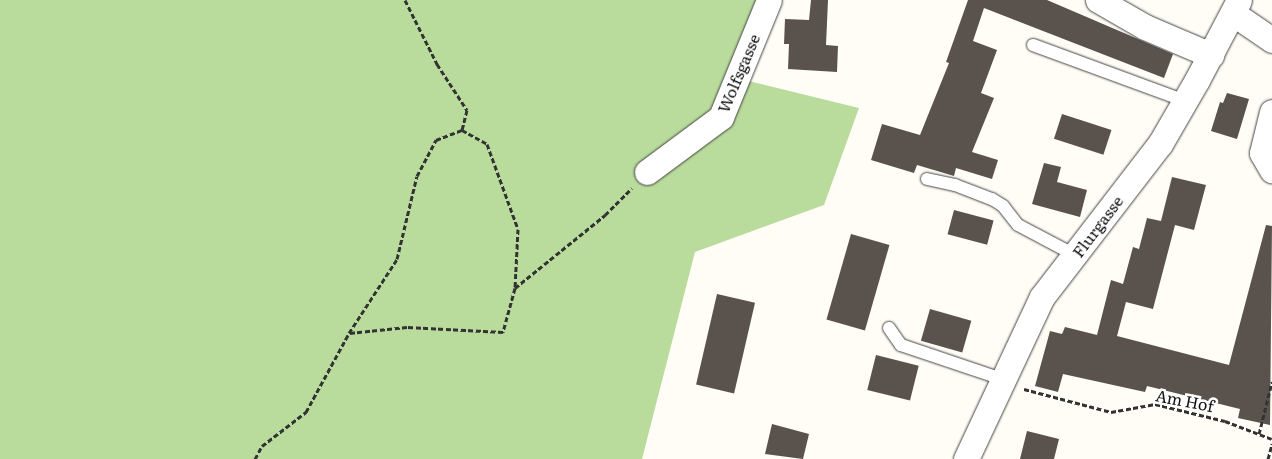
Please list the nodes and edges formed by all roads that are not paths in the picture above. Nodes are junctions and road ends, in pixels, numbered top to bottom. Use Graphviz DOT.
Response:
graph roads {
  1 [pos="769,0"];
  2 [pos="1098,0"];
  3 [pos="1236,7"];
  4 [pos="1272,40"];
  5 [pos="1033,45"];
  6 [pos="1211,55"];
  7 [pos="1185,101"];
  8 [pos="1272,112"];
  9 [pos="1272,170"];
  10 [pos="647,172"];
  11 [pos="927,178"];
  12 [pos="1075,255"];
  13 [pos="889,328"];
  14 [pos="1004,381"];
  15 [pos="966,459"];
  1 -- 10 [label="street, Wolfsgasse"];
  2 -- 6 [label="street"];
  3 -- 4 [label="street"];
  3 -- 6 [label="street, Flurgasse"];
  5 -- 7 [label="lane"];
  6 -- 7 [label="street, Flurgasse"];
  7 -- 12 [label="street, Flurgasse"];
  8 -- 9 [label="street"];
  11 -- 12 [label="lane"];
  12 -- 14 [label="street, Flurgasse"];
  13 -- 14 [label="lane"];
  14 -- 15 [label="street, Flurgasse"];
}
